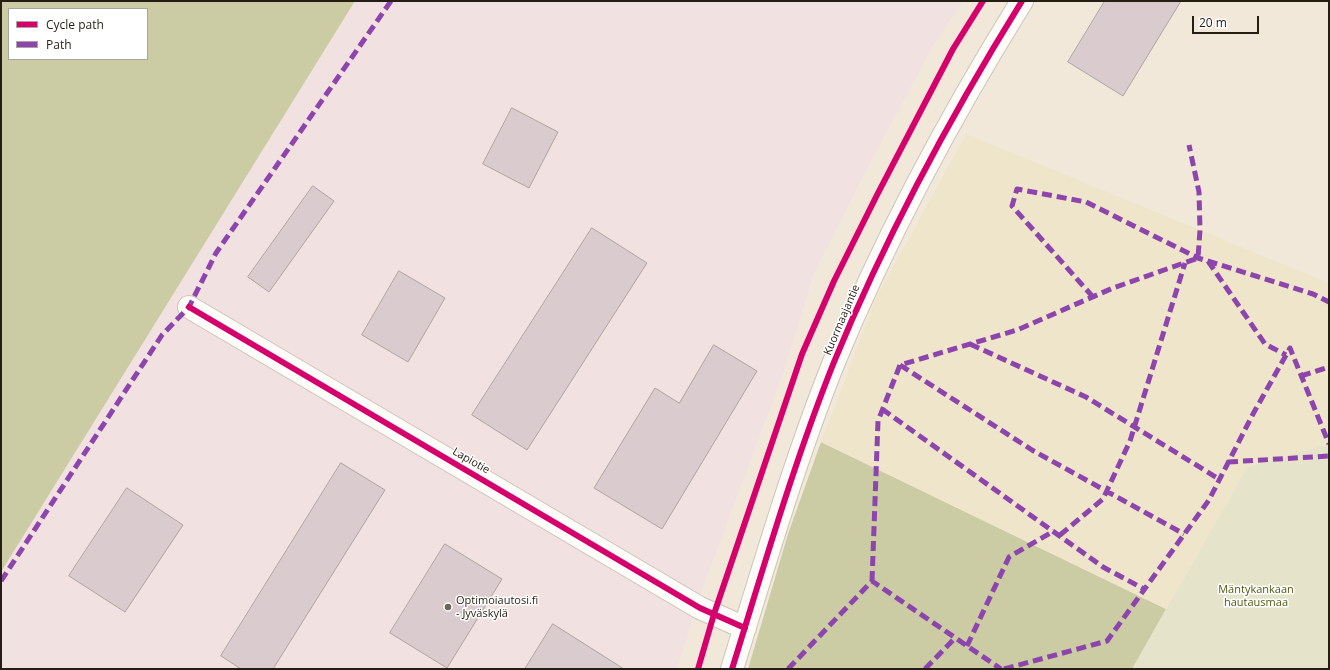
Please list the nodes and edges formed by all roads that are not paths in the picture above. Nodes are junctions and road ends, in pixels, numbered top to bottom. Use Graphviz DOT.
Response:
graph roads {
  1 [pos="1022,1"];
  2 [pos="189,307"];
  3 [pos="745,628"];
  4 [pos="732,669"];
  1 -- 3 [label="street, Kuormaajantie"];
  2 -- 3 [label="street, Lapiotie"];
  3 -- 4 [label="street, Kuormaajantie"];
}
